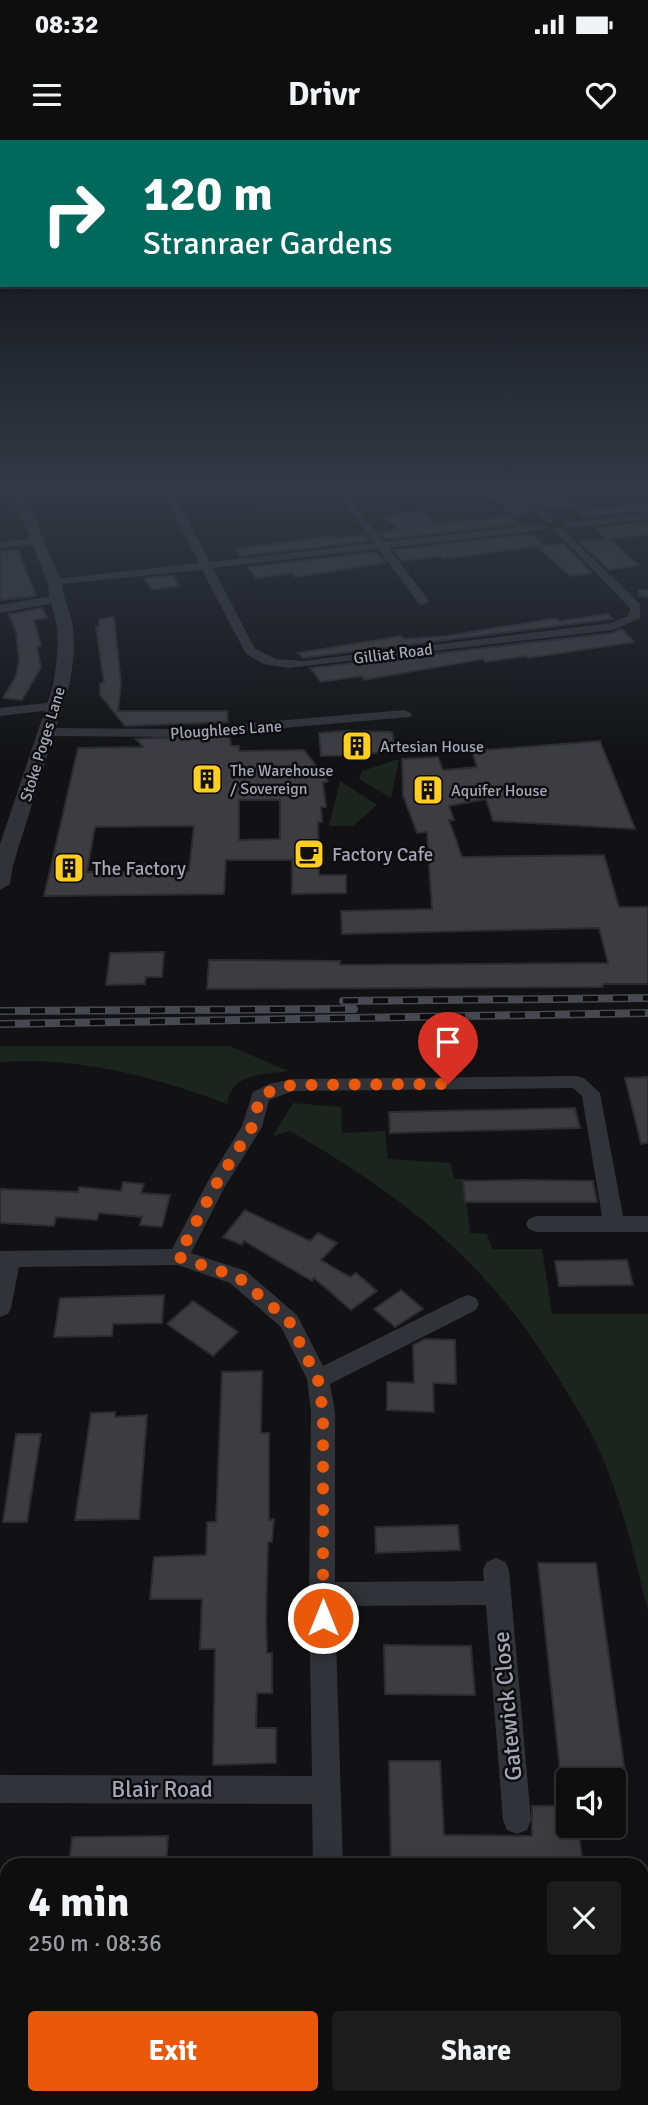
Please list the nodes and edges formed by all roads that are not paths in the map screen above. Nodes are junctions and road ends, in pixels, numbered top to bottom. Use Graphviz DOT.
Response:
graph roads {
  1 [pos="51,578"];
  2 [pos="136,578"];
  3 [pos="212,578"];
  4 [pos="406,578"];
  5 [pos="609,578"];
  6 [pos="56,591"];
  7 [pos="423,601"];
  8 [pos="0,609"];
  9 [pos="634,618"];
  10 [pos="648,623"];
  11 [pos="55,706"];
  12 [pos="0,712"];
  13 [pos="405,714"];
  14 [pos="47,733"];
  15 [pos="2,865"];
  16 [pos="0,884"];
  17 [pos="536,1224"];
  18 [pos="614,1224"];
  19 [pos="648,1224"];
  20 [pos="178,1257"];
  21 [pos="5,1259"];
  22 [pos="468,1304"];
  23 [pos="0,1308"];
  24 [pos="318,1380"];
  25 [pos="323,1594"];
  26 [pos="0,1788"];
  27 [pos="325,1790"];
  28 [pos="517,1820"];
  29 [pos="328,1858"];
  1 -- 6 [label="street, Stoke Poges Lane"];
  2 -- 6 [label="street"];
  3 -- 9 [label="street, Gilliat Road"];
  4 -- 7 [label="street"];
  5 -- 9 [label="street"];
  6 -- 8 [label="street"];
  6 -- 11 [label="street, Stoke Poges Lane"];
  9 -- 10 [label="street"];
  11 -- 12 [label="street"];
  11 -- 14 [label="street, Stoke Poges Lane"];
  13 -- 14 [label="street, Ploughlees Lane"];
  14 -- 15 [label="street, Stoke Poges Lane"];
  15 -- 16 [label="street, Stoke Poges Lane"];
  17 -- 18 [label="street"];
  18 -- 19 [label="street"];
  18 -- 20 [label="street"];
  20 -- 21 [label="street"];
  20 -- 24 [label="street"];
  21 -- 23 [label="street"];
  22 -- 24 [label="street"];
  24 -- 25 [label="street"];
  25 -- 27 [label="street"];
  25 -- 28 [label="street, Gatewick Close"];
  26 -- 27 [label="street, Blair Road"];
  27 -- 29 [label="street"];
}
